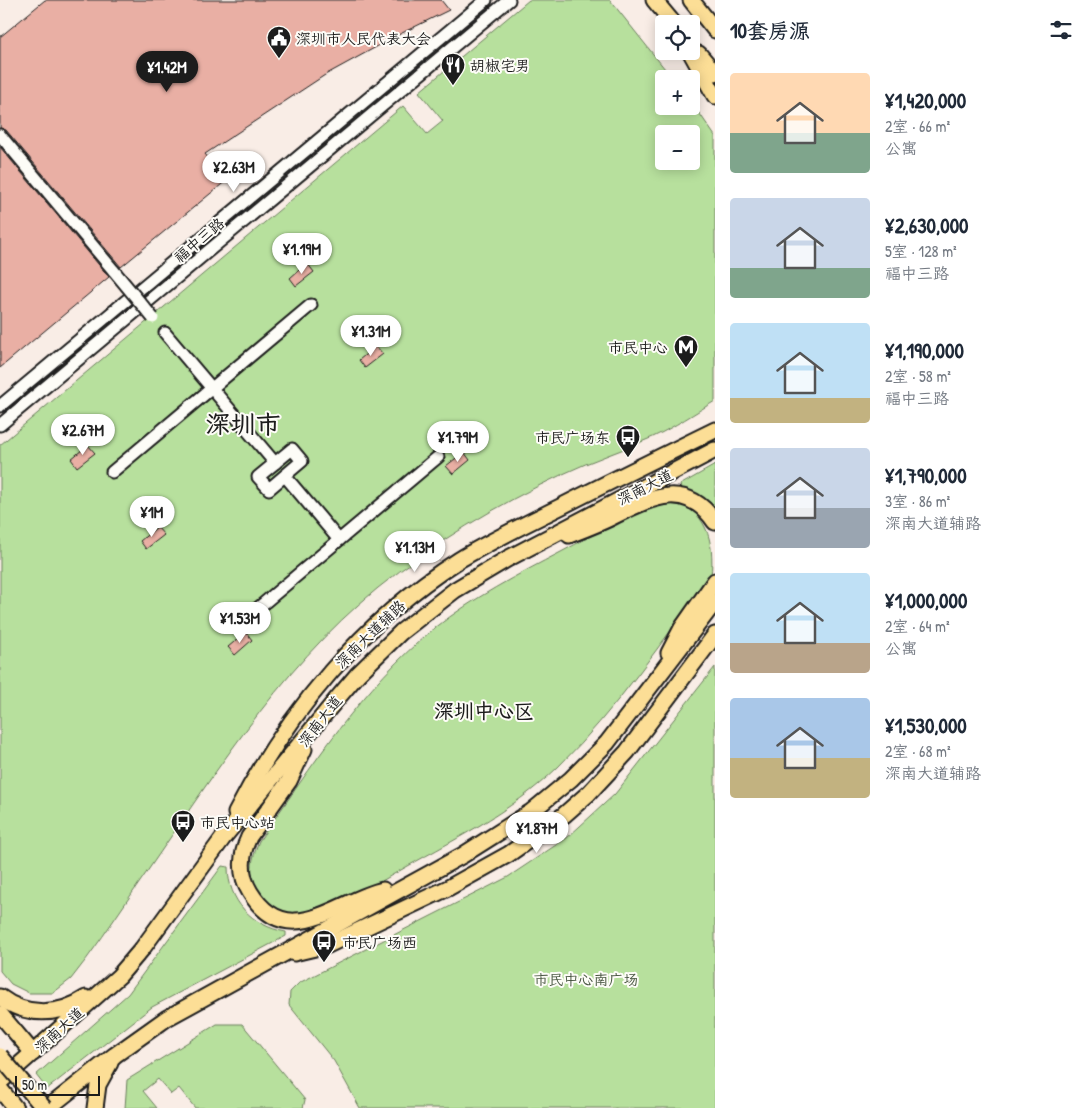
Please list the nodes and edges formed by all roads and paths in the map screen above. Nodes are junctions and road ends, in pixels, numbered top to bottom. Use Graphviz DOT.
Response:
graph roads {
  1 [pos="486,0"];
  2 [pos="509,0"];
  3 [pos="654,0"];
  4 [pos="691,0"];
  5 [pos="666,15"];
  6 [pos="715,30"];
  7 [pos="700,56"];
  8 [pos="695,60"];
  9 [pos="715,73"];
  10 [pos="715,96"];
  11 [pos="0,135"];
  12 [pos="311,305"];
  13 [pos="153,318"];
  14 [pos="165,332"];
  15 [pos="212,388"];
  16 [pos="0,406"];
  17 [pos="0,426"];
  18 [pos="715,430"];
  19 [pos="715,450"];
  20 [pos="438,457"];
  21 [pos="275,463"];
  22 [pos="112,472"];
  23 [pos="285,476"];
  24 [pos="715,522"];
  25 [pos="339,540"];
  26 [pos="528,547"];
  27 [pos="715,581"];
  28 [pos="715,602"];
  29 [pos="239,624"];
  30 [pos="715,635"];
  31 [pos="658,680"];
  32 [pos="312,732"];
  33 [pos="223,838"];
  34 [pos="406,886"];
  35 [pos="276,957"];
  36 [pos="119,976"];
  37 [pos="0,997"];
  38 [pos="0,1014"];
  39 [pos="33,1053"];
  40 [pos="115,1055"];
  41 [pos="0,1056"];
  42 [pos="0,1082"];
  43 [pos="0,1089"];
  44 [pos="16,1108"];
  45 [pos="44,1108"];
  46 [pos="48,1108"];
  47 [pos="95,1108"];
  1 -- 16 [label="street, 福中三路"];
  2 -- 17 [label="street, 福中三路"];
  3 -- 5 [label="main road"];
  4 -- 6 [label="main road"];
  7 -- 9 [label="main road"];
  8 -- 10 [label="main road"];
  11 -- 13 [label="street, bridge"];
  12 -- 15 [label="street"];
  14 -- 15 [label="street"];
  15 -- 21 [label="street"];
  15 -- 22 [label="street"];
  18 -- 33 [label="main road, 深南大道辅路"];
  19 -- 26 [label="main road, 深南大道"];
  20 -- 25 [label="street"];
  21 -- 23 [label="street"];
  21 -- 23 [label="street"];
  23 -- 25 [label="street"];
  24 -- 26 [label="main road"];
  25 -- 29 [label="street"];
  26 -- 32 [label="main road, 深南大道"];
  27 -- 31 [label="main road"];
  28 -- 31 [label="main road"];
  30 -- 35 [label="main road"];
  31 -- 34 [label="main road"];
  32 -- 33 [label="main road, 深南大道"];
  32 -- 34 [label="main road"];
  33 -- 36 [label="main road, 深南大道"];
  34 -- 35 [label="main road"];
  35 -- 40 [label="main road"];
  36 -- 37 [label="main road"];
  36 -- 39 [label="main road, 深南大道"];
  38 -- 39 [label="main road"];
  39 -- 42 [label="main road, 深南大道"];
  40 -- 46 [label="main road"];
  40 -- 47 [label="main road"];
  41 -- 45 [label="main road, bridge"];
  43 -- 44 [label="main road"];
}
